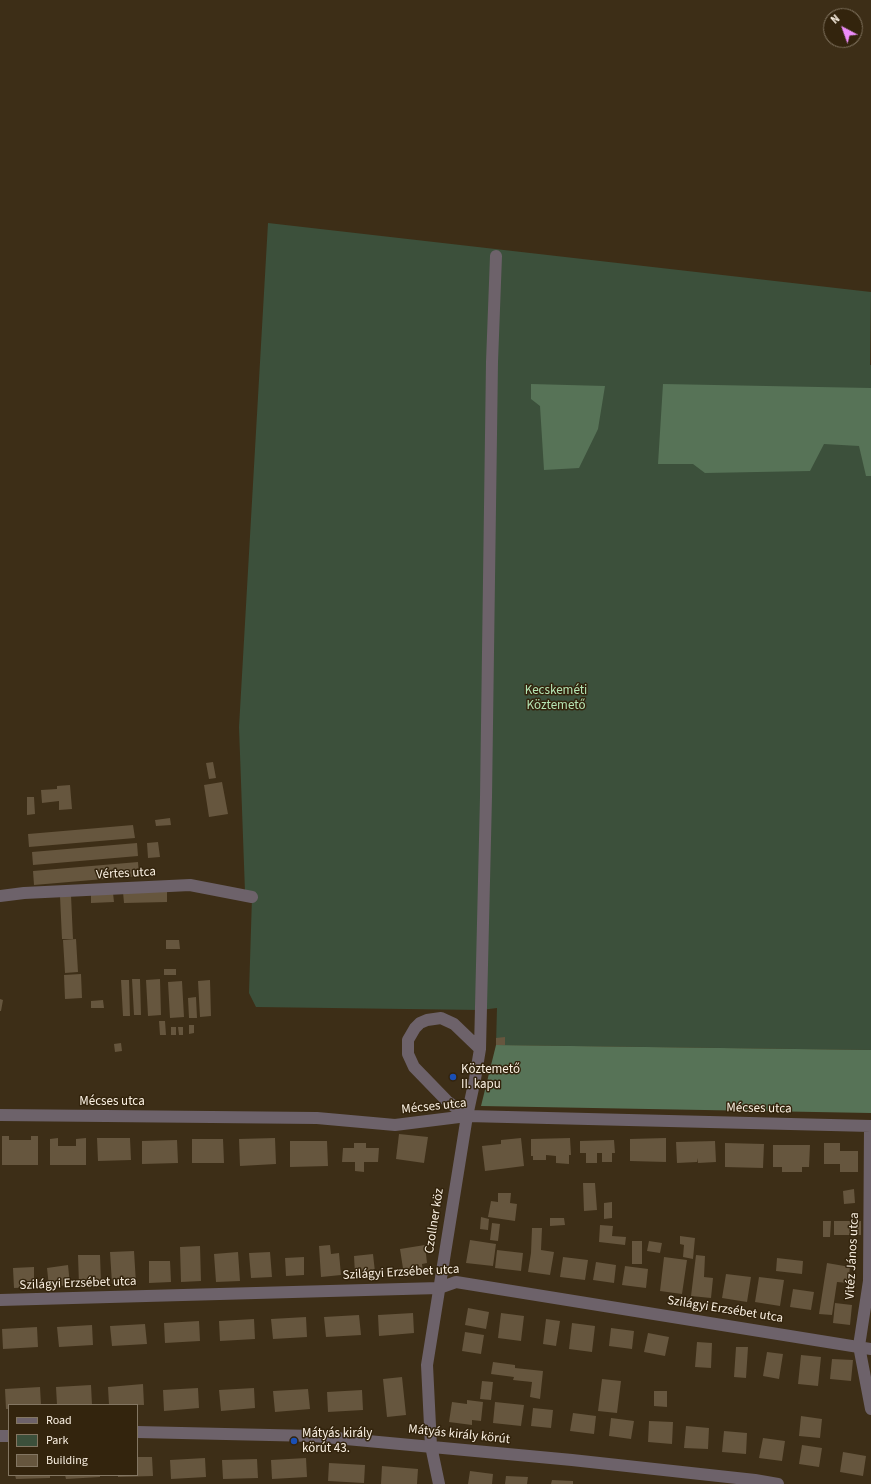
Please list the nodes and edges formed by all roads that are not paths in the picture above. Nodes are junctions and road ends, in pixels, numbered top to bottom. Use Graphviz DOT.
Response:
graph roads {
  1 [pos="496,256"];
  2 [pos="0,896"];
  3 [pos="252,897"];
  4 [pos="480,1049"];
  5 [pos="0,1115"];
  6 [pos="467,1116"];
  7 [pos="871,1126"];
  8 [pos="439,1288"];
  9 [pos="0,1300"];
  10 [pos="865,1347"];
  11 [pos="871,1409"];
  12 [pos="138,1432"];
  13 [pos="431,1446"];
  14 [pos="755,1482"];
  15 [pos="439,1484"];
  16 [pos="778,1484"];
  1 -- 4 [label="street, Czollner köz"];
  2 -- 3 [label="street, Vértes utca"];
  4 -- 6 [label="street, Czollner köz"];
  4 -- 6 [label="street"];
  5 -- 6 [label="street, Mécses utca"];
  6 -- 7 [label="street, Mécses utca"];
  6 -- 8 [label="street, Czollner köz"];
  7 -- 10 [label="street, Vitéz János utca"];
  8 -- 9 [label="street, Szilágyi Erzsébet utca"];
  8 -- 10 [label="street, Szilágyi Erzsébet utca"];
  8 -- 13 [label="street, Czollner köz"];
  10 -- 11 [label="street, Vitéz János utca"];
  12 -- 13 [label="street, Mátyás király körút"];
  13 -- 14 [label="street, Mátyás király körút"];
  13 -- 15 [label="street, Czollner köz"];
  14 -- 16 [label="street, Mátyás király körút"];
}
